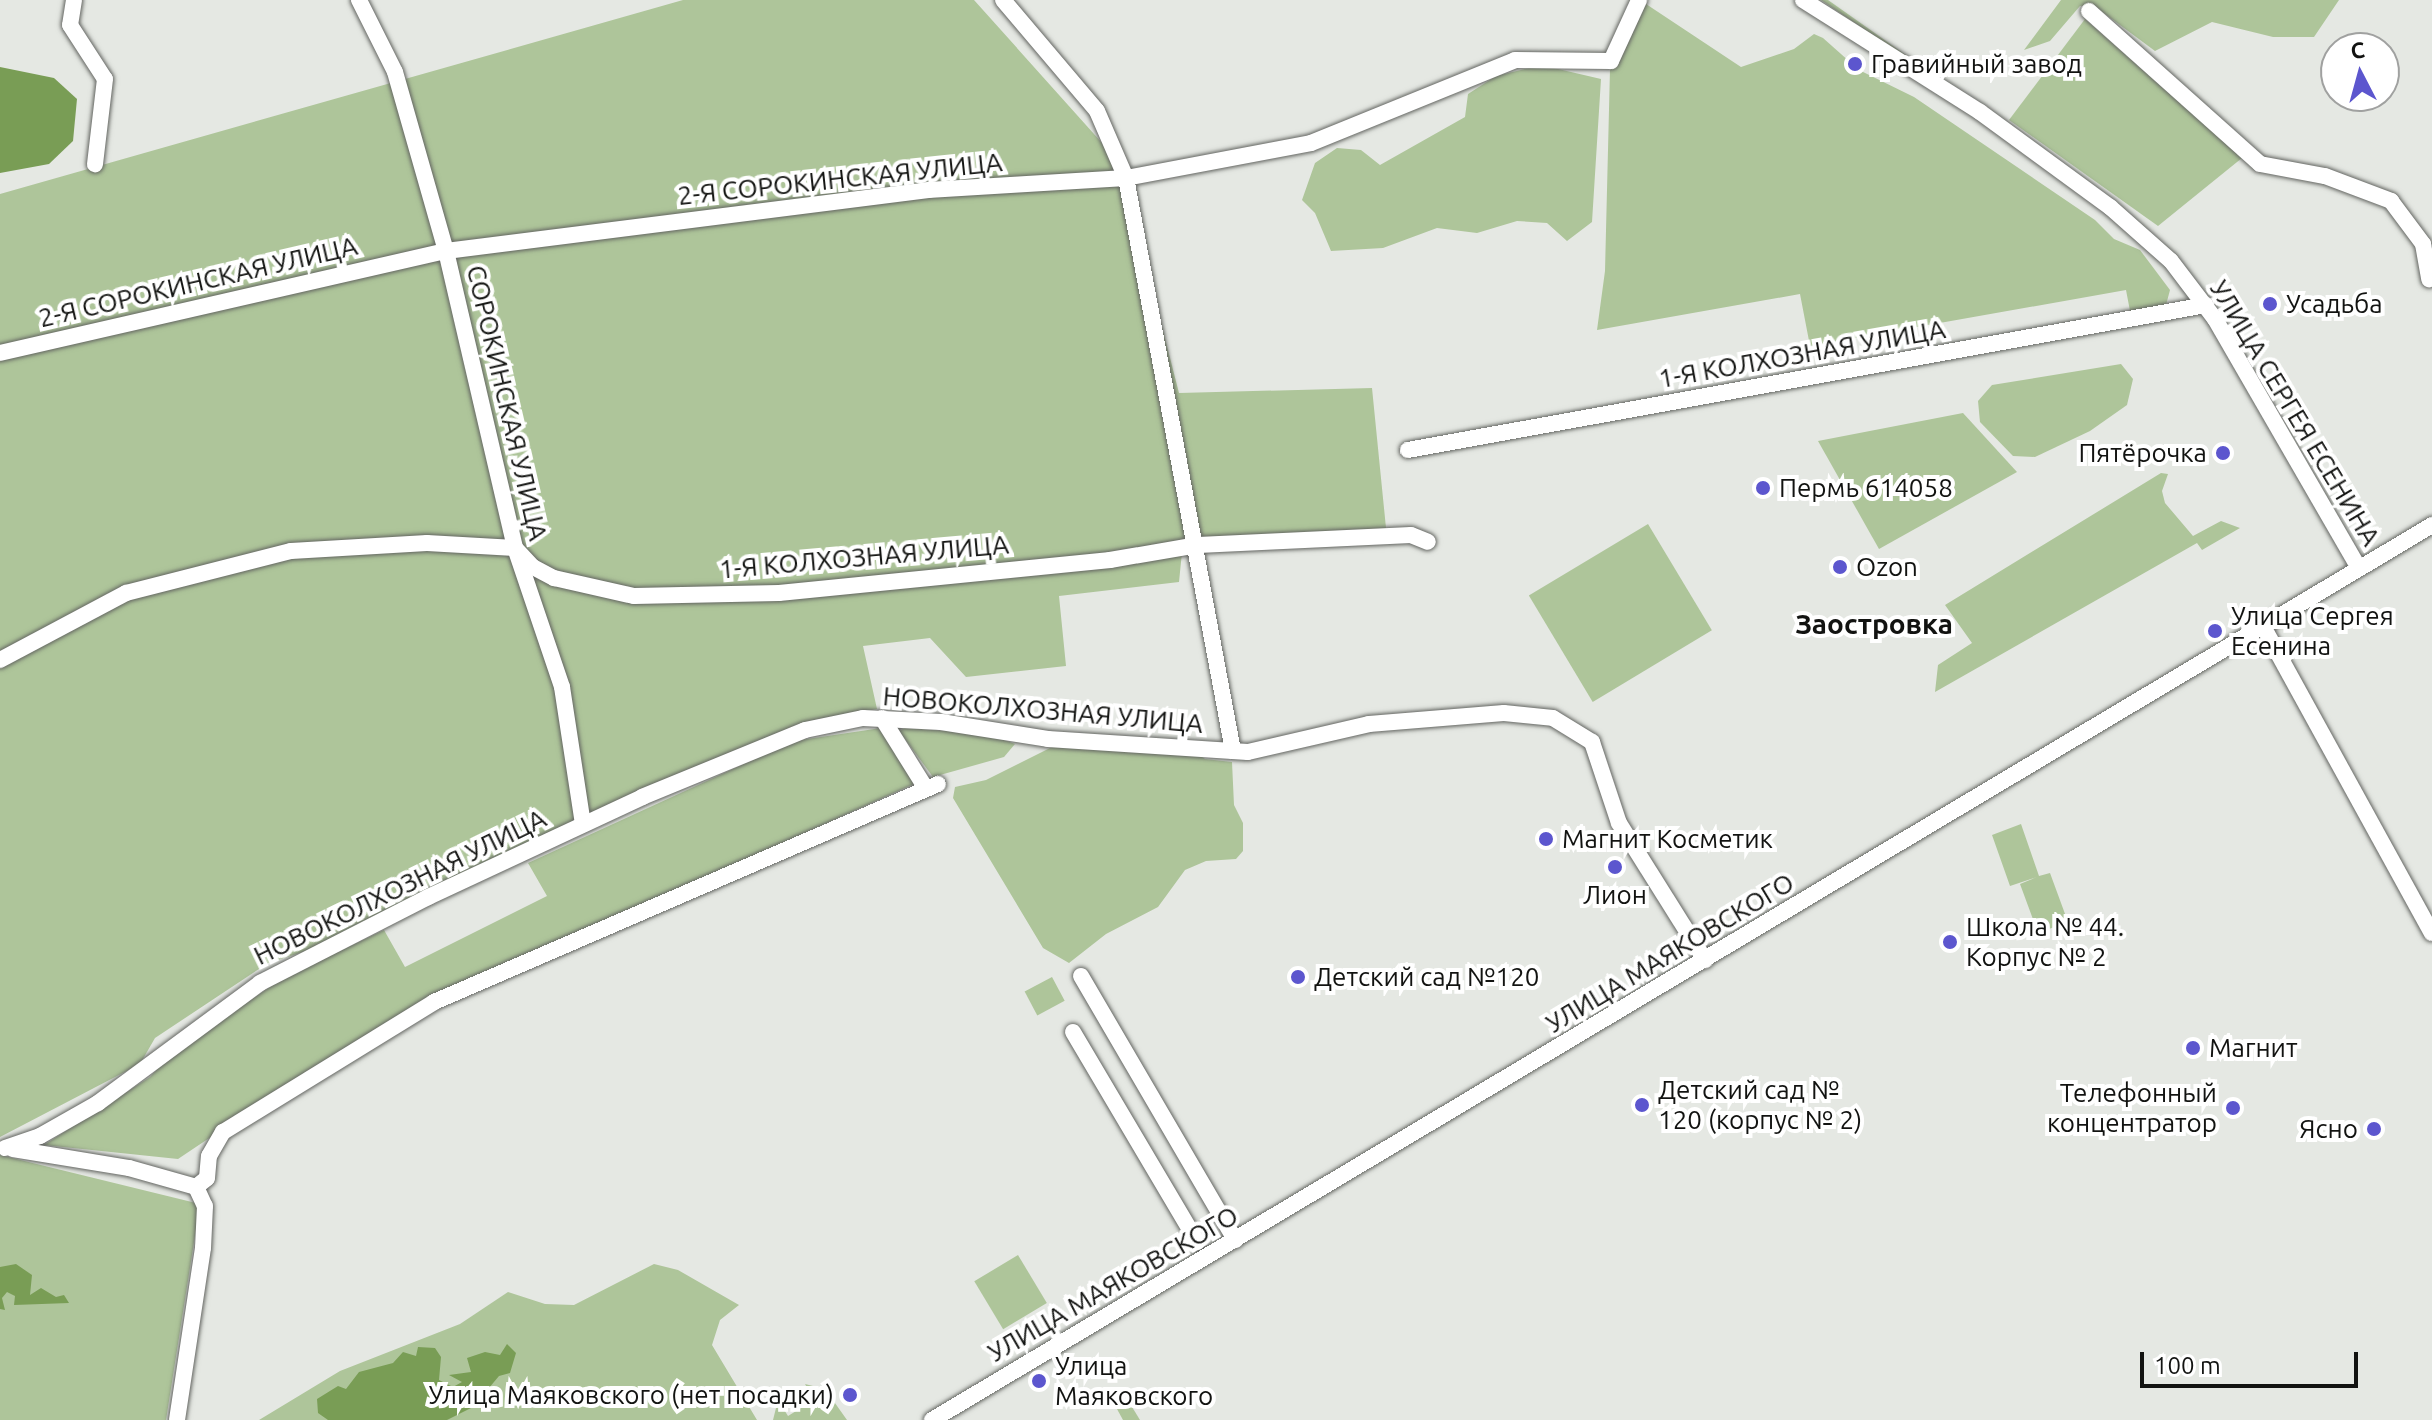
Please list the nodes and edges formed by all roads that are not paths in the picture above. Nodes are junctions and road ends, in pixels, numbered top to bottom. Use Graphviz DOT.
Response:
graph roads {
  1 [pos="74,0"];
  2 [pos="359,0"];
  3 [pos="1003,0"];
  4 [pos="1639,0"];
  5 [pos="1803,0"];
  6 [pos="2089,11"];
  7 [pos="95,164"];
  8 [pos="1126,178"];
  9 [pos="446,251"];
  10 [pos="2429,279"];
  11 [pos="2206,305"];
  12 [pos="0,353"];
  13 [pos="1408,450"];
  14 [pos="2432,525"];
  15 [pos="1428,542"];
  16 [pos="1198,545"];
  17 [pos="515,548"];
  18 [pos="2359,568"];
  19 [pos="2264,628"];
  20 [pos="0,660"];
  21 [pos="882,718"];
  22 [pos="1233,751"];
  23 [pos="583,824"];
  24 [pos="2432,933"];
  25 [pos="1705,960"];
  26 [pos="1081,976"];
  27 [pos="1073,1032"];
  28 [pos="2,1148"];
  29 [pos="196,1187"];
  30 [pos="1235,1240"];
  31 [pos="1197,1242"];
  32 [pos="177,1420"];
  33 [pos="932,1420"];
  1 -- 7 [label="street"];
  2 -- 9 [label="street, СОРОКИНСКАЯ УЛИЦА"];
  3 -- 8 [label="street"];
  4 -- 8 [label="street, 2-Я СОРОКИНСКАЯ УЛИЦА"];
  5 -- 11 [label="street, УЛИЦА СЕРГЕЯ ЕСЕНИНА"];
  6 -- 10 [label="street"];
  8 -- 9 [label="street, 2-Я СОРОКИНСКАЯ УЛИЦА"];
  8 -- 16 [label="street"];
  9 -- 12 [label="street, 2-Я СОРОКИНСКАЯ УЛИЦА"];
  9 -- 17 [label="street, СОРОКИНСКАЯ УЛИЦА"];
  11 -- 13 [label="street, 1-Я КОЛХОЗНАЯ УЛИЦА"];
  11 -- 18 [label="street, УЛИЦА СЕРГЕЯ ЕСЕНИНА"];
  14 -- 18 [label="street, УЛИЦА МАЯКОВСКОГО"];
  15 -- 16 [label="street, 1-Я КОЛХОЗНАЯ УЛИЦА"];
  16 -- 17 [label="street, 1-Я КОЛХОЗНАЯ УЛИЦА"];
  16 -- 22 [label="street"];
  17 -- 20 [label="street"];
  17 -- 23 [label="street, СОРОКИНСКАЯ УЛИЦА"];
  18 -- 19 [label="street, УЛИЦА МАЯКОВСКОГО"];
  19 -- 24 [label="street"];
  19 -- 25 [label="street, УЛИЦА МАЯКОВСКОГО"];
  21 -- 22 [label="street, НОВОКОЛХОЗНАЯ УЛИЦА"];
  21 -- 23 [label="street, НОВОКОЛХОЗНАЯ УЛИЦА"];
  21 -- 29 [label="street"];
  22 -- 25 [label="street, НОВОКОЛХОЗНАЯ УЛИЦА"];
  23 -- 28 [label="street, НОВОКОЛХОЗНАЯ УЛИЦА"];
  25 -- 30 [label="street, УЛИЦА МАЯКОВСКОГО"];
  26 -- 30 [label="street"];
  27 -- 31 [label="street"];
  28 -- 29 [label="street, НОВОКОЛХОЗНАЯ УЛИЦА"];
  29 -- 32 [label="street"];
  30 -- 33 [label="street, УЛИЦА МАЯКОВСКОГО"];
}
